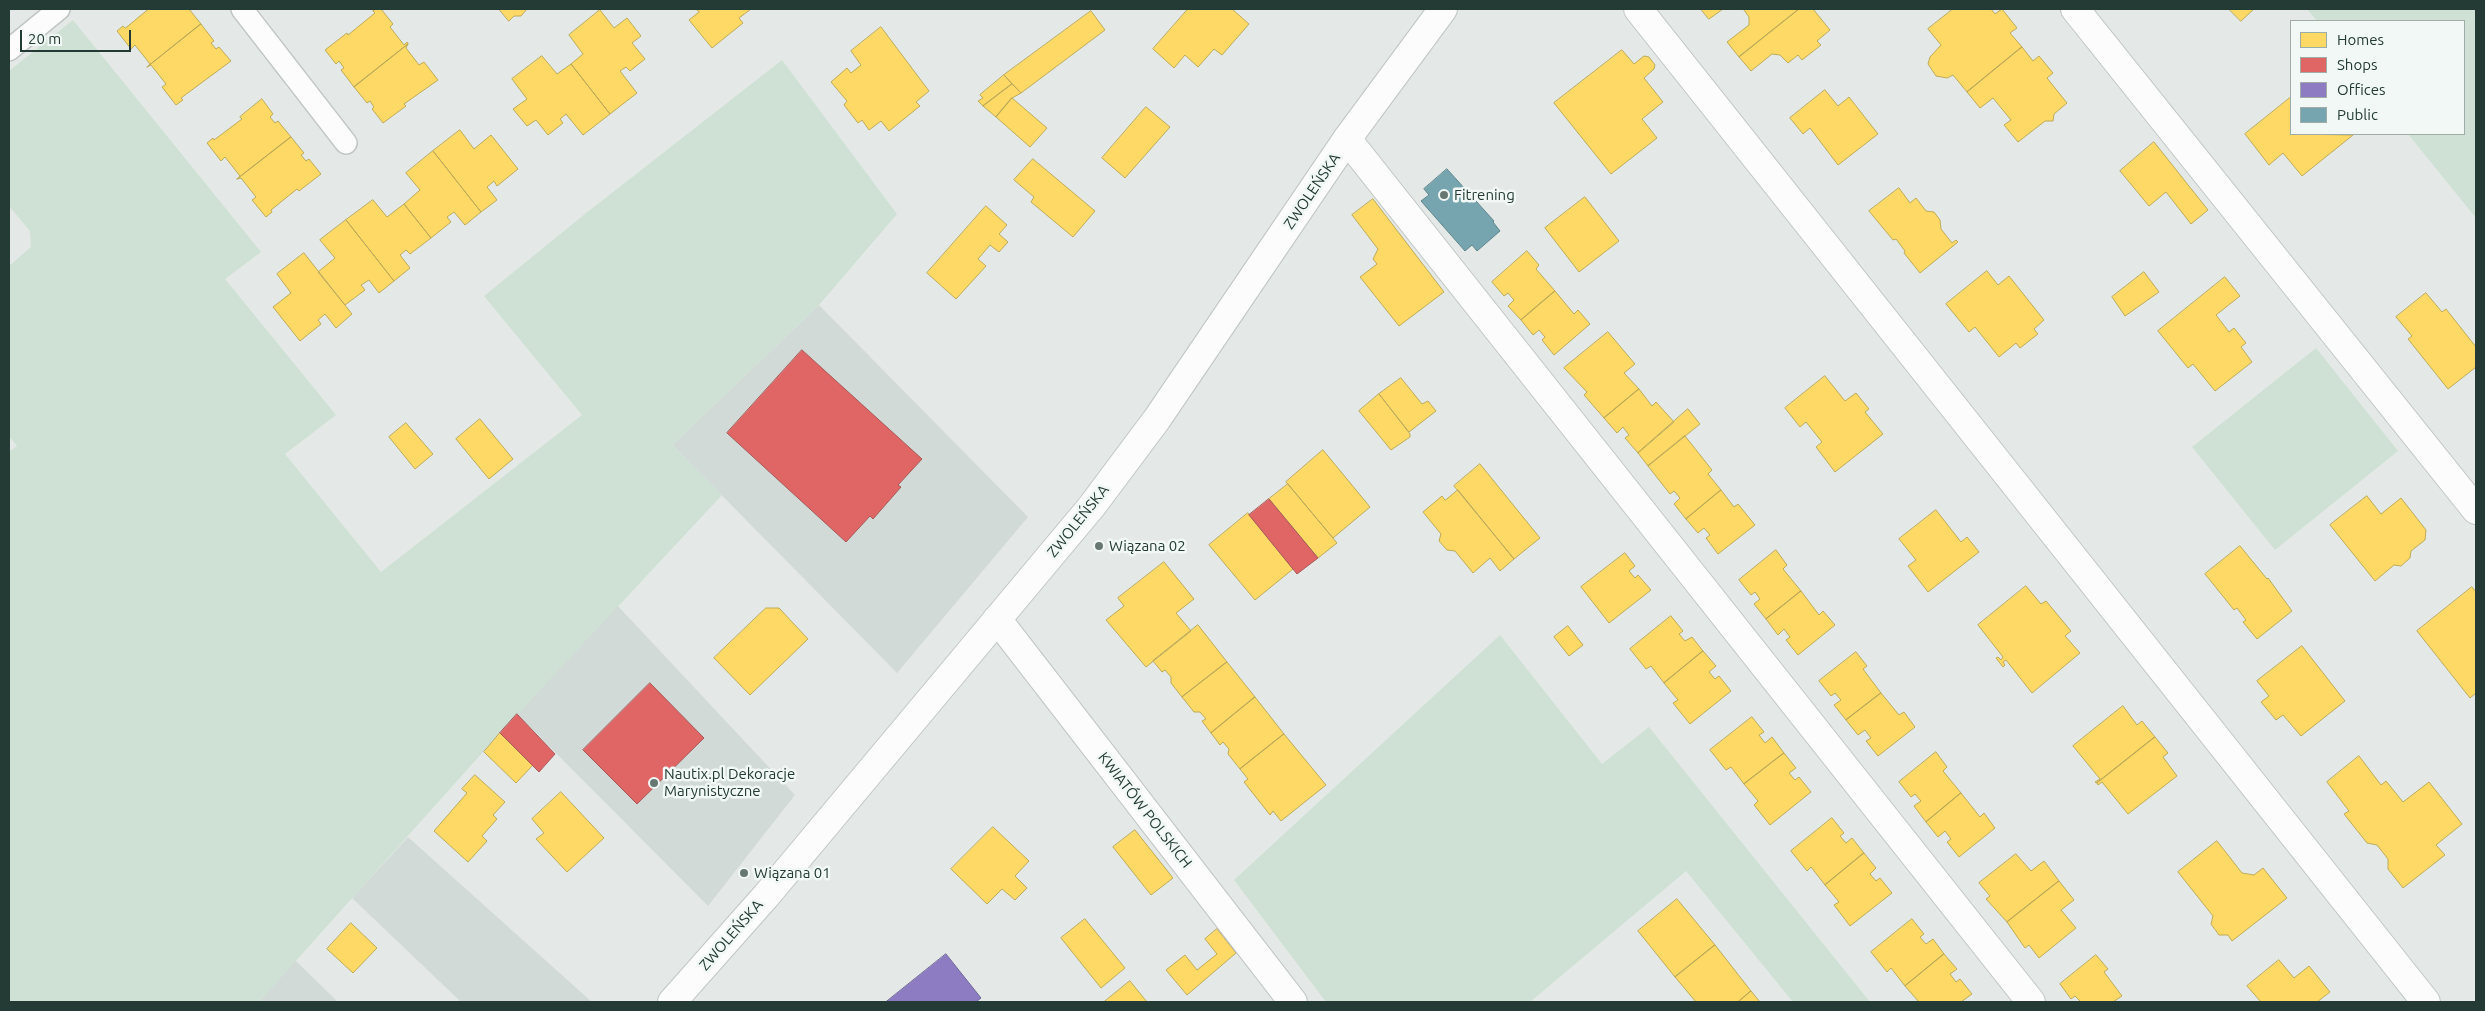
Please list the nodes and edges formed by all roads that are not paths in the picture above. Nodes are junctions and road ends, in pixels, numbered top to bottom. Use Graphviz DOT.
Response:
graph roads {
  1 [pos="59,9"];
  2 [pos="242,9"];
  3 [pos="1443,9"];
  4 [pos="1638,9"];
  5 [pos="2075,9"];
  6 [pos="9,50"];
  7 [pos="1348,139"];
  8 [pos="346,143"];
  9 [pos="2476,510"];
  10 [pos="997,619"];
  11 [pos="672,1002"];
  12 [pos="1293,1002"];
  13 [pos="2031,1002"];
  14 [pos="2426,1002"];
  1 -- 6 [label="lane"];
  2 -- 8 [label="lane"];
  3 -- 7 [label="street, ZWOLEŃSKA"];
  4 -- 14 [label="street"];
  5 -- 9 [label="street"];
  7 -- 10 [label="street, ZWOLEŃSKA"];
  7 -- 13 [label="street"];
  10 -- 11 [label="street, ZWOLEŃSKA"];
  10 -- 12 [label="street, KWIATÓW POLSKICH"];
}
